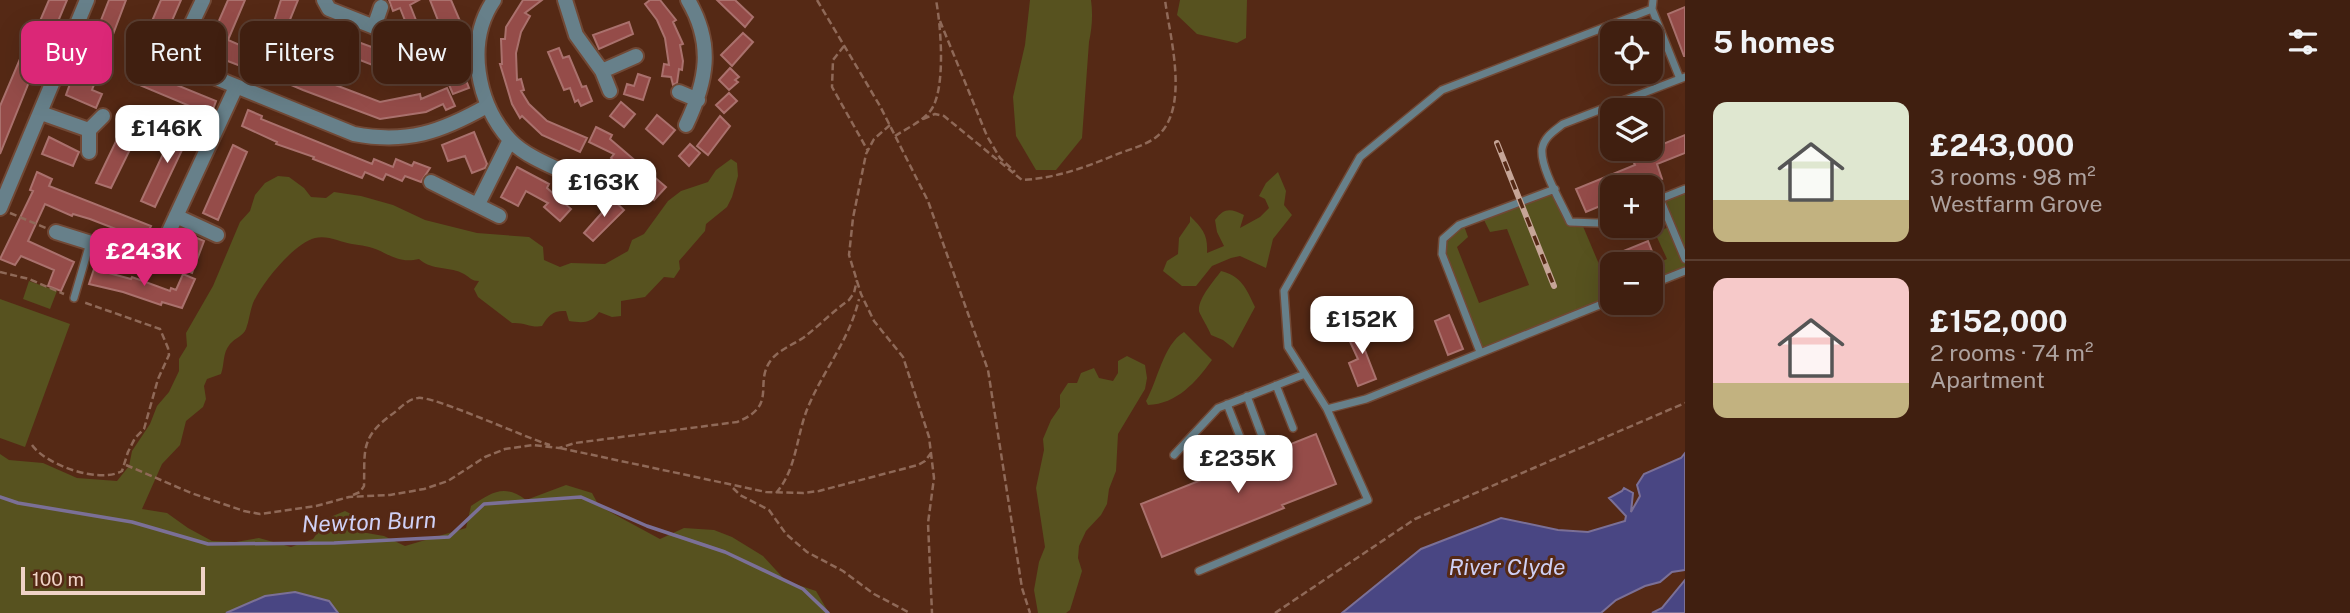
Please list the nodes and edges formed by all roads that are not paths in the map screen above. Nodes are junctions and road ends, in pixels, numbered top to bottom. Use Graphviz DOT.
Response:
graph roads {
  1 [pos="87,0"];
  2 [pos="203,0"];
  3 [pos="324,0"];
  4 [pos="565,0"];
  5 [pos="688,0"];
  6 [pos="491,1"];
  7 [pos="1653,4"];
  8 [pos="381,6"];
  9 [pos="376,21"];
  10 [pos="373,27"];
  11 [pos="636,56"];
  12 [pos="601,71"];
  13 [pos="1683,78"];
  14 [pos="236,88"];
  15 [pos="610,90"];
  16 [pos="679,92"];
  17 [pos="698,100"];
  18 [pos="487,106"];
  19 [pos="41,113"];
  20 [pos="103,116"];
  21 [pos="685,125"];
  22 [pos="89,131"];
  23 [pos="510,141"];
  24 [pos="89,152"];
  25 [pos="575,177"];
  26 [pos="431,182"];
  27 [pos="1555,189"];
  28 [pos="1685,189"];
  29 [pos="1663,198"];
  30 [pos="478,204"];
  31 [pos="1663,206"];
  32 [pos="0,208"];
  33 [pos="176,216"];
  34 [pos="499,216"];
  35 [pos="1600,222"];
  36 [pos="56,232"];
  37 [pos="217,235"];
  38 [pos="90,243"];
  39 [pos="1685,259"];
  40 [pos="1685,271"];
  41 [pos="1663,280"];
  42 [pos="74,299"];
  43 [pos="1600,305"];
  44 [pos="1480,352"];
  45 [pos="1305,374"];
  46 [pos="1276,385"];
  47 [pos="1247,396"];
  48 [pos="1227,404"];
  49 [pos="1327,409"];
  50 [pos="1293,428"];
  51 [pos="1263,439"];
  52 [pos="1244,447"];
  53 [pos="1174,455"];
  54 [pos="1199,571"];
  1 -- 19 [label="street"];
  2 -- 14 [label="street"];
  3 -- 10 [label="street"];
  4 -- 12 [label="street"];
  5 -- 17 [label="street"];
  6 -- 18 [label="street"];
  7 -- 13 [label="lane"];
  7 -- 45 [label="lane"];
  8 -- 9 [label="street"];
  11 -- 12 [label="street"];
  12 -- 15 [label="street"];
  13 -- 27 [label="lane"];
  14 -- 18 [label="street"];
  14 -- 33 [label="street"];
  16 -- 17 [label="street"];
  17 -- 21 [label="street"];
  18 -- 23 [label="street"];
  19 -- 22 [label="street"];
  19 -- 32 [label="street"];
  20 -- 22 [label="street"];
  22 -- 24 [label="street"];
  23 -- 25 [label="street"];
  23 -- 30 [label="street"];
  26 -- 30 [label="street"];
  27 -- 35 [label="lane"];
  27 -- 44 [label="lane"];
  28 -- 29 [label="lane"];
  30 -- 34 [label="street"];
  31 -- 39 [label="lane"];
  33 -- 37 [label="street"];
  33 -- 38 [label="street"];
  36 -- 38 [label="street"];
  38 -- 42 [label="lane"];
  40 -- 41 [label="lane"];
  43 -- 44 [label="lane"];
  44 -- 49 [label="lane"];
  45 -- 46 [label="lane"];
  45 -- 49 [label="lane"];
  46 -- 47 [label="lane"];
  46 -- 50 [label="lane"];
  47 -- 48 [label="lane"];
  47 -- 51 [label="lane"];
  48 -- 52 [label="lane"];
  48 -- 53 [label="lane"];
  49 -- 54 [label="lane"];
}
